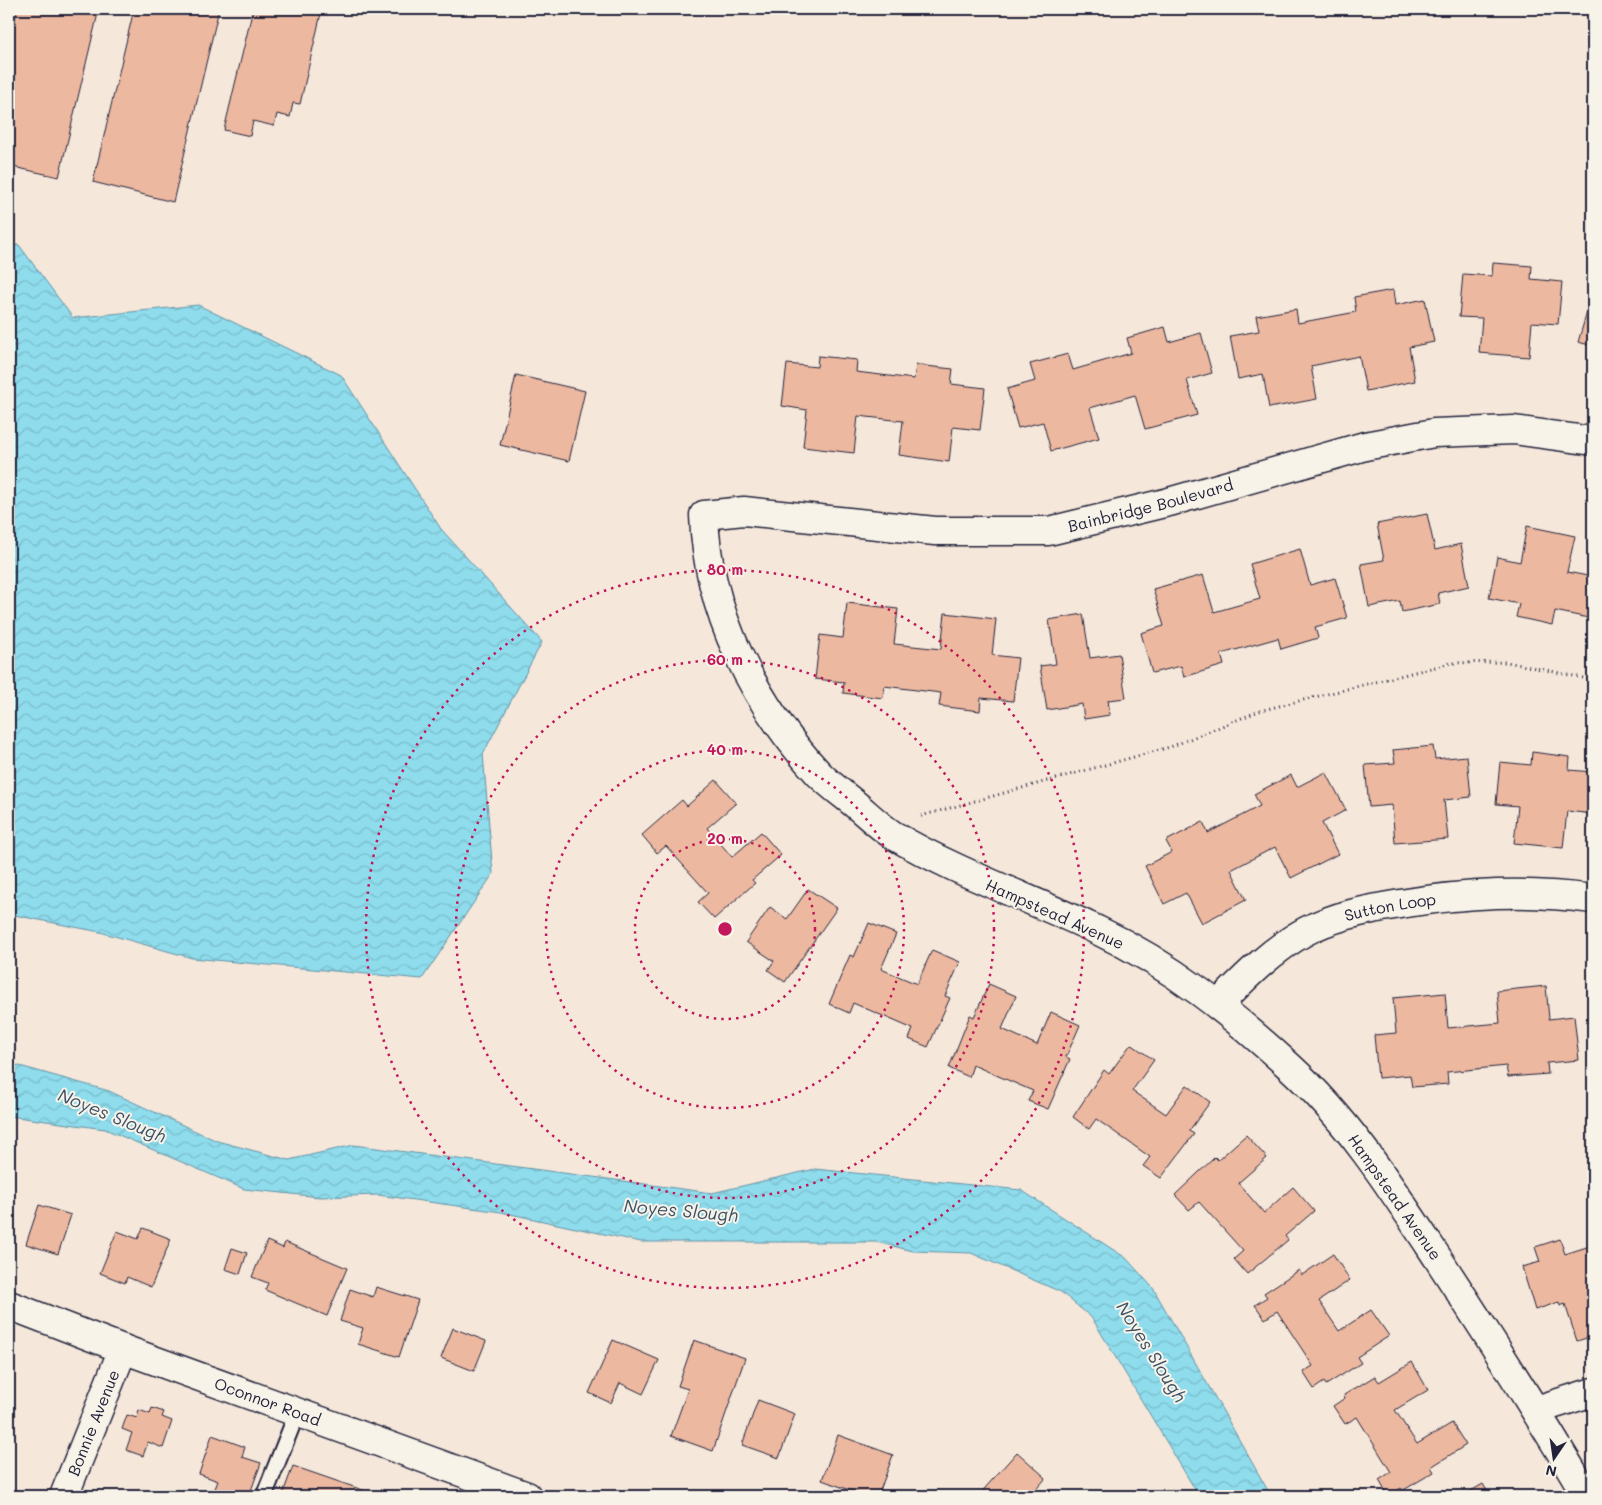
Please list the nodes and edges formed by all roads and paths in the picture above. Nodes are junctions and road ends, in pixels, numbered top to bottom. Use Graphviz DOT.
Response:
graph roads {
  1 [pos="1593,441"];
  2 [pos="704,515"];
  3 [pos="1593,680"];
  4 [pos="894,836"];
  5 [pos="1593,899"];
  6 [pos="1219,1004"];
  7 [pos="9,1304"];
  8 [pos="123,1350"];
  9 [pos="1593,1392"];
  10 [pos="1536,1410"];
  11 [pos="297,1413"];
  12 [pos="495,1491"];
  13 [pos="64,1496"];
  14 [pos="264,1496"];
  15 [pos="527,1496"];
  16 [pos="1588,1496"];
  1 -- 2 [label="street, Bainbridge Boulevard"];
  2 -- 4 [label="street, Hampstead Avenue"];
  3 -- 4 [label="path"];
  4 -- 6 [label="street, Hampstead Avenue"];
  5 -- 6 [label="street, Sutton Loop"];
  6 -- 10 [label="street, Hampstead Avenue"];
  7 -- 8 [label="street, Oconnor Road"];
  8 -- 11 [label="street, Oconnor Road"];
  8 -- 13 [label="street, Bonnie Avenue"];
  9 -- 10 [label="street"];
  10 -- 16 [label="street, Hampstead Avenue"];
  11 -- 12 [label="street, Oconnor Road"];
  11 -- 14 [label="lane"];
  12 -- 15 [label="street, Oconnor Road"];
}
